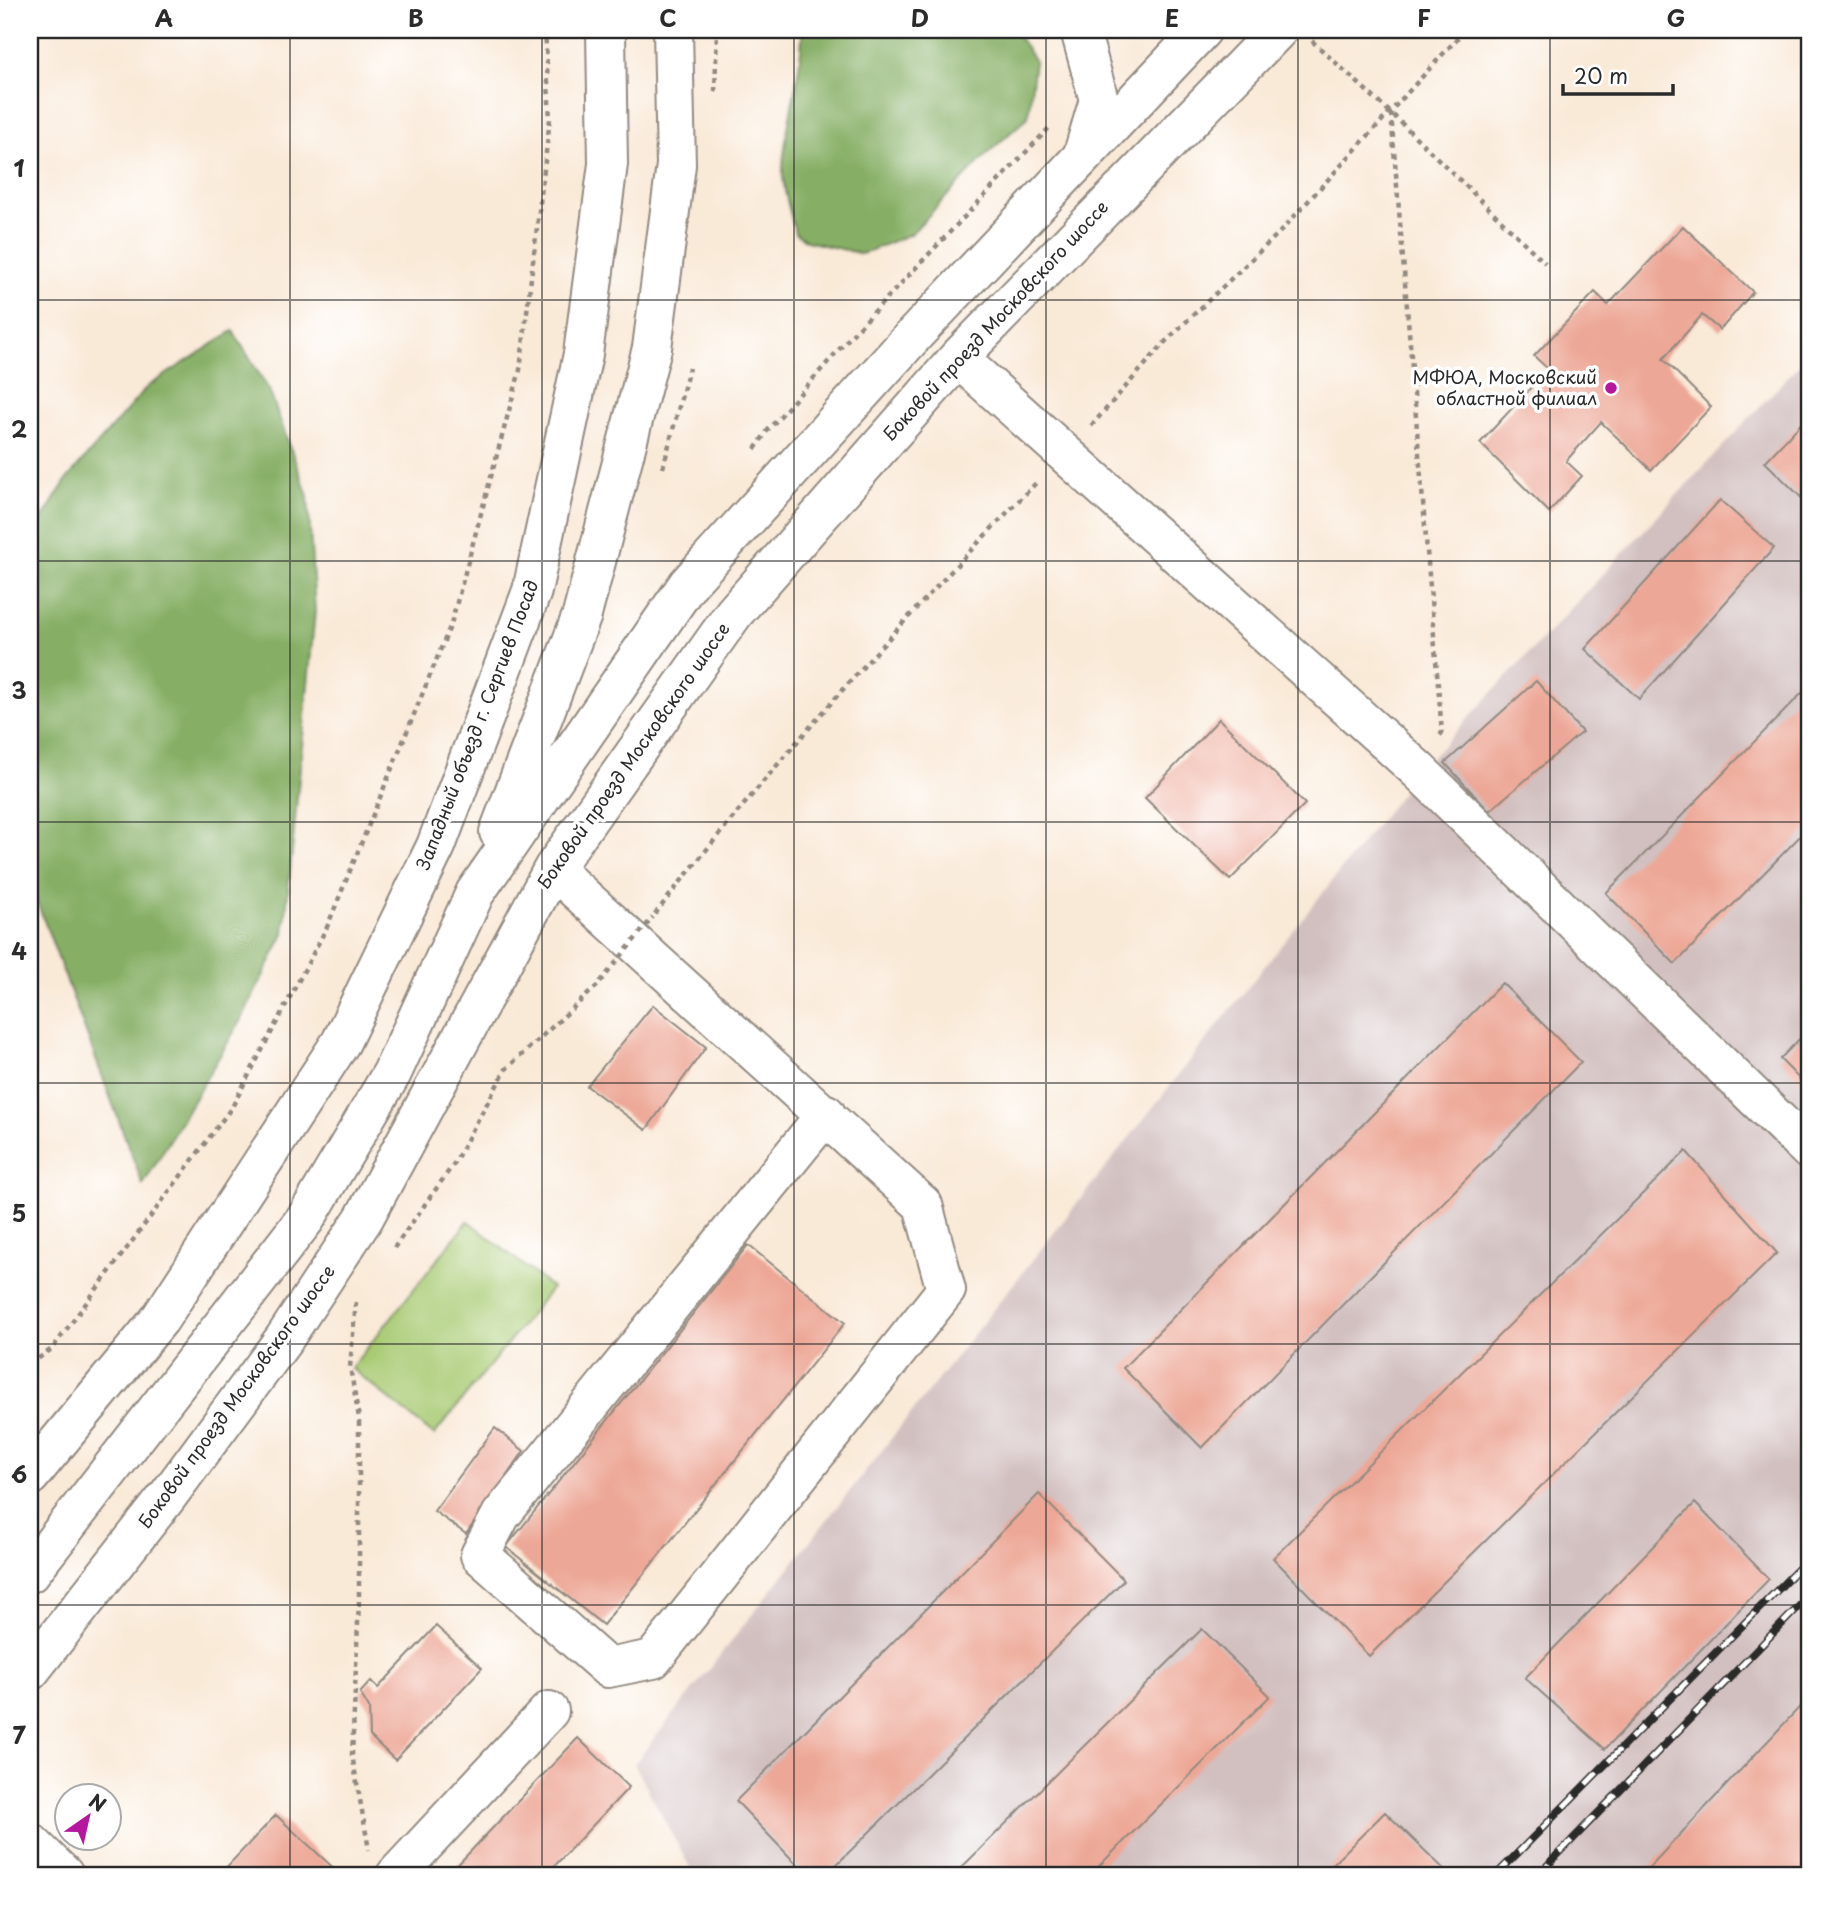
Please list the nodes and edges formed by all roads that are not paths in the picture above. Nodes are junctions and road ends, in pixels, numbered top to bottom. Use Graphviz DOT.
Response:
graph roads {
  1 [pos="606,30"];
  2 [pos="673,30"];
  3 [pos="1080,30"];
  4 [pos="1202,30"];
  5 [pos="1294,34"];
  6 [pos="1083,154"];
  7 [pos="958,358"];
  8 [pos="553,869"];
  9 [pos="475,893"];
  10 [pos="826,1114"];
  11 [pos="1810,1151"];
  12 [pos="30,1476"];
  13 [pos="30,1573"];
  14 [pos="30,1671"];
  15 [pos="549,1711"];
  16 [pos="30,1842"];
  17 [pos="384,1869"];
  18 [pos="64,1875"];
  1 -- 12 [label="main road, Западный объезд г. Сергиев Посад"];
  2 -- 9 [label="main road"];
  3 -- 6 [label="main road"];
  4 -- 6 [label="main road"];
  5 -- 7 [label="main road, Боковой проезд Московского шоссе"];
  6 -- 9 [label="main road"];
  7 -- 8 [label="main road, Боковой проезд Московского шоссе"];
  7 -- 11 [label="main road"];
  8 -- 10 [label="main road"];
  8 -- 14 [label="main road, Боковой проезд Московского шоссе"];
  9 -- 13 [label="main road"];
  10 -- 10 [label="main road"];
  15 -- 17 [label="main road"];
  16 -- 18 [label="main road"];
}
